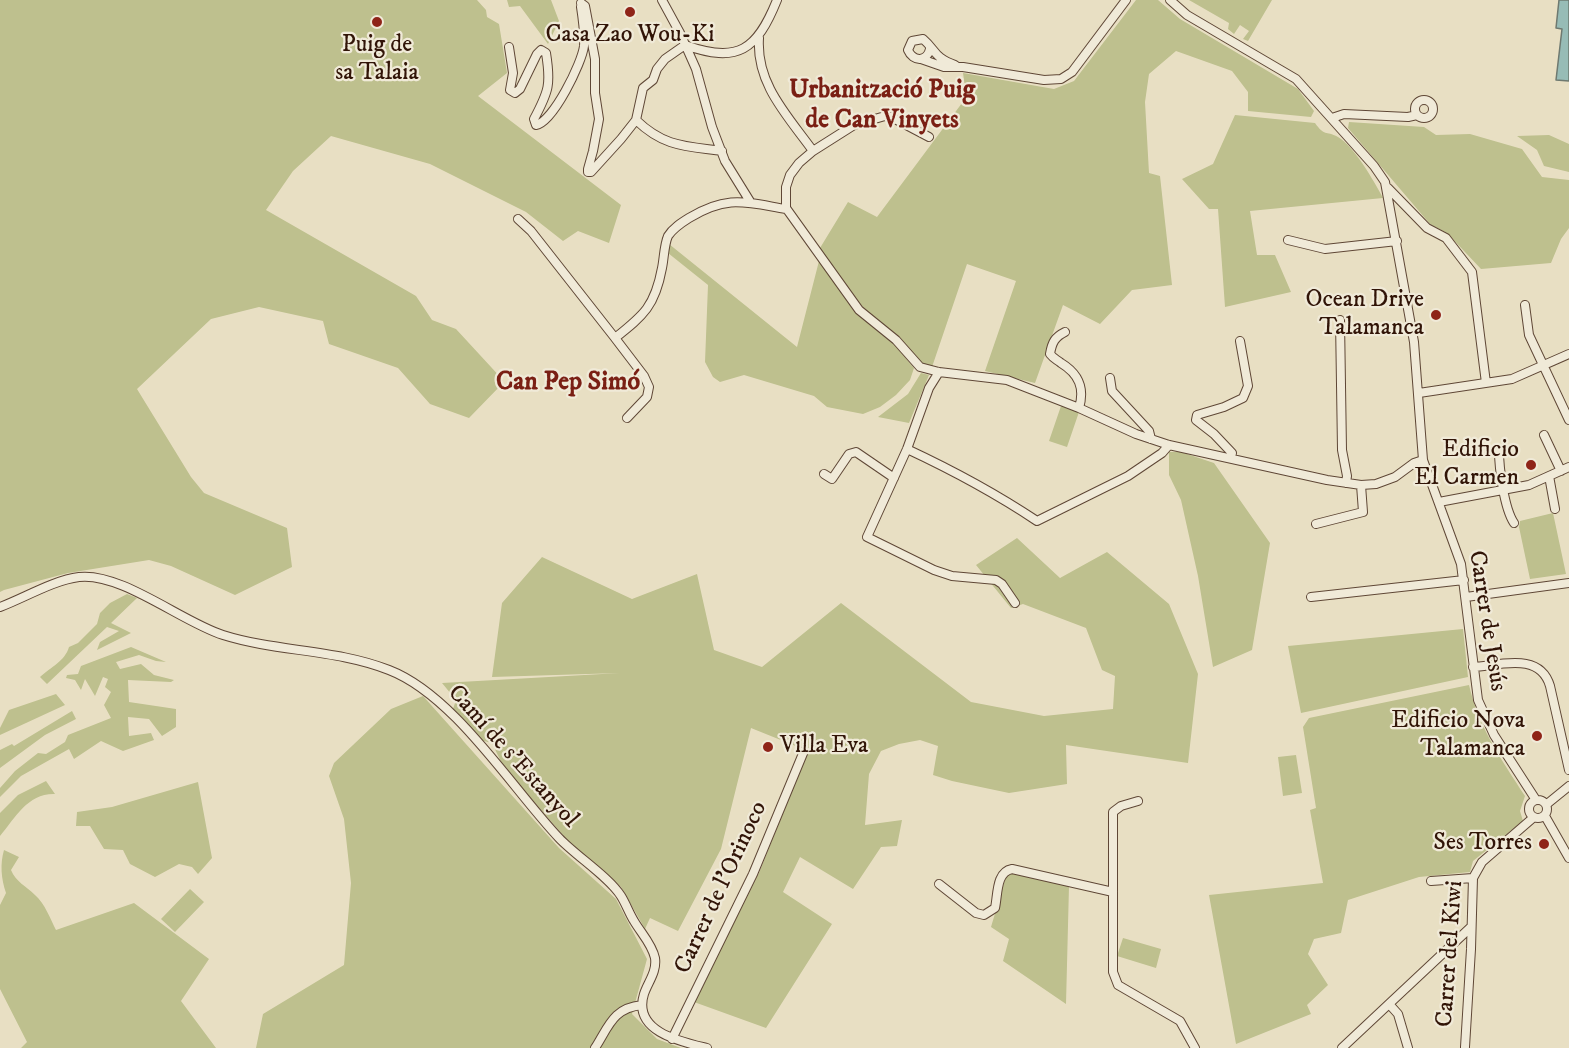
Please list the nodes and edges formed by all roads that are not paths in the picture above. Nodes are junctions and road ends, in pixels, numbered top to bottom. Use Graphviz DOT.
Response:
graph roads {
  1 [pos="662,0"];
  2 [pos="777,0"];
  3 [pos="1126,0"];
  4 [pos="1170,0"];
  5 [pos="580,2"];
  6 [pos="759,38"];
  7 [pos="686,45"];
  8 [pos="509,47"];
  9 [pos="930,49"];
  10 [pos="921,60"];
  11 [pos="963,67"];
  12 [pos="1418,115"];
  13 [pos="1332,118"];
  14 [pos="636,120"];
  15 [pos="929,137"];
  16 [pos="722,151"];
  17 [pos="813,151"];
  18 [pos="1388,188"];
  19 [pos="751,203"];
  20 [pos="786,209"];
  21 [pos="518,219"];
  22 [pos="1288,240"];
  23 [pos="1397,241"];
  24 [pos="1525,305"];
  25 [pos="1340,320"];
  26 [pos="1065,332"];
  27 [pos="615,338"];
  28 [pos="1240,341"];
  29 [pos="1569,354"];
  30 [pos="1543,365"];
  31 [pos="939,372"];
  32 [pos="1110,378"];
  33 [pos="1486,383"];
  34 [pos="1419,393"];
  35 [pos="1079,408"];
  36 [pos="627,418"];
  37 [pos="1569,420"];
  38 [pos="1544,435"];
  39 [pos="1151,439"];
  40 [pos="1169,445"];
  41 [pos="907,449"];
  42 [pos="1499,450"];
  43 [pos="1231,457"];
  44 [pos="1424,460"];
  45 [pos="1569,467"];
  46 [pos="1561,471"];
  47 [pos="824,474"];
  48 [pos="1549,476"];
  49 [pos="894,478"];
  50 [pos="1346,483"];
  51 [pos="1361,486"];
  52 [pos="1505,490"];
  53 [pos="1439,502"];
  54 [pos="1555,509"];
  55 [pos="1514,523"];
  56 [pos="1316,524"];
  57 [pos="1464,580"];
  58 [pos="1569,583"];
  59 [pos="1311,597"];
  60 [pos="1466,597"];
  61 [pos="1015,603"];
  62 [pos="0,607"];
  63 [pos="1473,667"];
  64 [pos="804,751"];
  65 [pos="1569,770"];
  66 [pos="1569,786"];
  67 [pos="1536,800"];
  68 [pos="1138,801"];
  69 [pos="1547,804"];
  70 [pos="1545,816"];
  71 [pos="1534,817"];
  72 [pos="1569,858"];
  73 [pos="1473,878"];
  74 [pos="1431,881"];
  75 [pos="939,884"];
  76 [pos="1113,892"];
  77 [pos="1471,927"];
  78 [pos="1389,1004"];
  79 [pos="642,1005"];
  80 [pos="672,1039"];
  81 [pos="1465,1047"];
  82 [pos="595,1048"];
  83 [pos="707,1048"];
  84 [pos="1195,1048"];
  85 [pos="1343,1048"];
  86 [pos="1408,1048"];
  1 -- 7 [label="street"];
  2 -- 6 [label="street"];
  3 -- 11 [label="street"];
  4 -- 13 [label="street"];
  5 -- 8 [label="street"];
  5 -- 14 [label="street"];
  6 -- 7 [label="street"];
  6 -- 17 [label="street"];
  7 -- 14 [label="street"];
  7 -- 16 [label="street"];
  9 -- 10 [label="street"];
  9 -- 10 [label="street"];
  9 -- 11 [label="street"];
  10 -- 11 [label="street"];
  12 -- 13 [label="street"];
  13 -- 18 [label="street"];
  14 -- 16 [label="street"];
  15 -- 17 [label="street"];
  16 -- 19 [label="street"];
  17 -- 20 [label="street"];
  18 -- 23 [label="street, Carrer de Jesús"];
  18 -- 33 [label="street"];
  19 -- 20 [label="street"];
  19 -- 27 [label="street"];
  20 -- 31 [label="street"];
  21 -- 27 [label="street"];
  22 -- 23 [label="street"];
  23 -- 34 [label="street, Carrer de Jesús"];
  24 -- 30 [label="street"];
  25 -- 50 [label="street"];
  26 -- 35 [label="street"];
  27 -- 36 [label="street"];
  28 -- 43 [label="street"];
  29 -- 30 [label="street"];
  30 -- 33 [label="street"];
  30 -- 37 [label="street"];
  31 -- 35 [label="street"];
  31 -- 41 [label="street"];
  32 -- 39 [label="street"];
  33 -- 34 [label="street"];
  34 -- 44 [label="street, Carrer de Jesús"];
  35 -- 39 [label="street"];
  38 -- 46 [label="street"];
  39 -- 40 [label="street"];
  40 -- 41 [label="street"];
  40 -- 43 [label="street"];
  41 -- 49 [label="street"];
  42 -- 52 [label="street"];
  43 -- 50 [label="street"];
  44 -- 51 [label="street"];
  44 -- 53 [label="street, Carrer de Jesús"];
  45 -- 46 [label="street"];
  46 -- 48 [label="street"];
  47 -- 49 [label="street"];
  48 -- 52 [label="street"];
  48 -- 54 [label="street"];
  49 -- 61 [label="street"];
  50 -- 51 [label="street"];
  51 -- 56 [label="street"];
  52 -- 53 [label="street"];
  52 -- 55 [label="street"];
  53 -- 57 [label="street, Carrer de Jesús"];
  57 -- 59 [label="street"];
  57 -- 60 [label="street, Carrer de Jesús"];
  58 -- 60 [label="street"];
  60 -- 63 [label="street, Carrer de Jesús"];
  62 -- 79 [label="street, Camí de s'Estanyol"];
  63 -- 65 [label="street"];
  63 -- 67 [label="street, Carrer de Jesús"];
  64 -- 80 [label="street, Carrer de l'Orinoco"];
  66 -- 69 [label="street"];
  67 -- 69 [label="street"];
  67 -- 71 [label="street"];
  68 -- 76 [label="street"];
  69 -- 70 [label="street"];
  70 -- 71 [label="street"];
  70 -- 72 [label="street"];
  71 -- 73 [label="street, Carrer del Kiwi"];
  73 -- 74 [label="street"];
  73 -- 77 [label="street, Carrer del Kiwi"];
  75 -- 76 [label="street"];
  76 -- 84 [label="street"];
  77 -- 78 [label="street"];
  77 -- 81 [label="street, Carrer del Kiwi"];
  78 -- 85 [label="street"];
  78 -- 86 [label="street"];
  79 -- 80 [label="street"];
  79 -- 82 [label="street"];
  80 -- 83 [label="street"];
}
